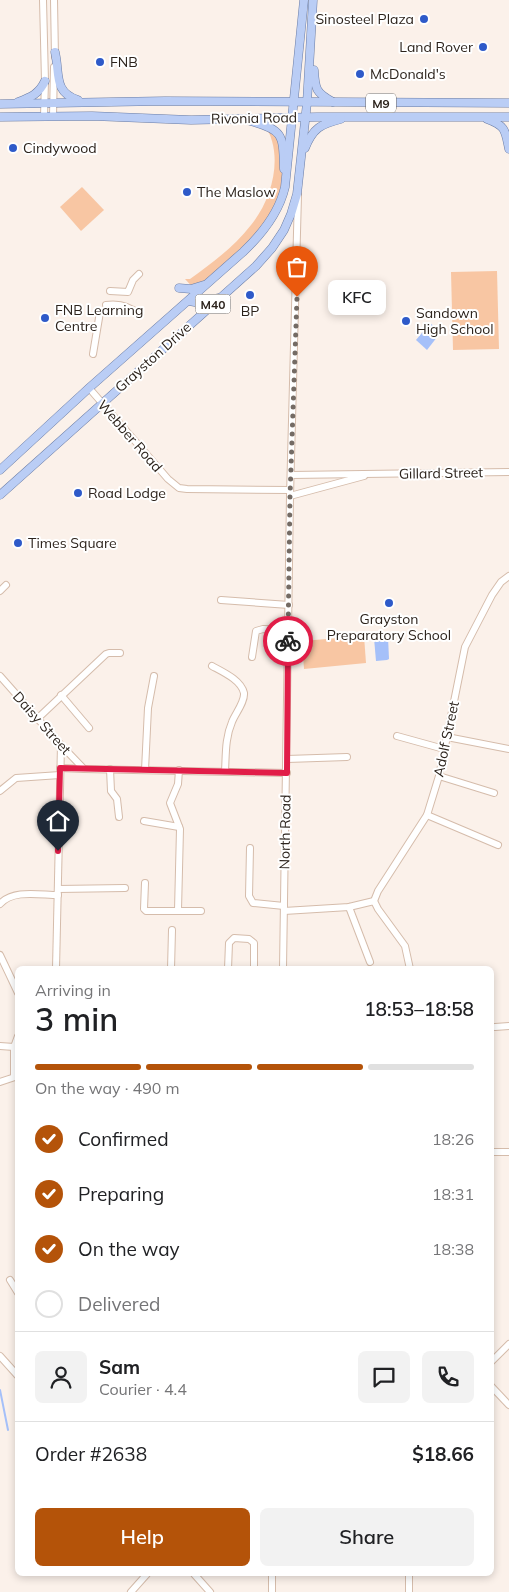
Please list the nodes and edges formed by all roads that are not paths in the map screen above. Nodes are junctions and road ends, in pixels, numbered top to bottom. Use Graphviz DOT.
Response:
graph roads {
  1 [pos="43,0"];
  2 [pos="54,0"];
  3 [pos="304,0"];
  4 [pos="313,0"];
  5 [pos="312,30"];
  6 [pos="55,52"];
  7 [pos="45,81"];
  8 [pos="90,102"];
  9 [pos="294,102"];
  10 [pos="307,102"];
  11 [pos="509,102"];
  12 [pos="44,103"];
  13 [pos="54,103"];
  14 [pos="333,103"];
  15 [pos="0,104"];
  16 [pos="12,104"];
  17 [pos="44,116"];
  18 [pos="53,116"];
  19 [pos="352,116"];
  20 [pos="0,117"];
  21 [pos="293,117"];
  22 [pos="306,117"];
  23 [pos="482,117"];
  24 [pos="509,117"];
  25 [pos="242,118"];
  26 [pos="509,149"];
  27 [pos="300,164"];
  28 [pos="298,186"];
  29 [pos="284,194"];
  30 [pos="139,274"];
  31 [pos="211,281"];
  32 [pos="179,288"];
  33 [pos="110,291"];
  34 [pos="220,298"];
  35 [pos="189,300"];
  36 [pos="106,305"];
  37 [pos="100,312"];
  38 [pos="140,315"];
  39 [pos="93,354"];
  40 [pos="89,388"];
  41 [pos="102,403"];
  42 [pos="0,470"];
  43 [pos="509,472"];
  44 [pos="373,474"];
  45 [pos="291,475"];
  46 [pos="290,493"];
  47 [pos="0,495"];
  48 [pos="509,576"];
  49 [pos="6,585"];
  50 [pos="0,591"];
  51 [pos="221,600"];
  52 [pos="289,605"];
  53 [pos="288,630"];
  54 [pos="120,653"];
  55 [pos="252,657"];
  56 [pos="212,666"];
  57 [pos="0,676"];
  58 [pos="154,676"];
  59 [pos="61,696"];
  60 [pos="37,719"];
  61 [pos="89,728"];
  62 [pos="397,736"];
  63 [pos="447,738"];
  64 [pos="61,745"];
  65 [pos="444,749"];
  66 [pos="509,749"];
  67 [pos="347,757"];
  68 [pos="287,759"];
  69 [pos="84,769"];
  70 [pos="110,769"];
  71 [pos="145,770"];
  72 [pos="179,770"];
  73 [pos="60,771"];
  74 [pos="225,772"];
  75 [pos="287,773"];
  76 [pos="439,776"];
  77 [pos="3,785"];
  78 [pos="0,791"];
  79 [pos="494,793"];
  80 [pos="427,815"];
  81 [pos="120,817"];
  82 [pos="144,821"];
  83 [pos="179,827"];
  84 [pos="498,846"];
  85 [pos="250,848"];
  86 [pos="145,883"];
  87 [pos="125,888"];
  88 [pos="58,892"];
  89 [pos="374,900"];
  90 [pos="0,904"];
  91 [pos="348,907"];
  92 [pos="284,908"];
  93 [pos="178,910"];
  94 [pos="200,911"];
  95 [pos="172,930"];
  96 [pos="0,955"];
  97 [pos="370,962"];
  98 [pos="56,966"];
  99 [pos="171,966"];
  100 [pos="228,966"];
  101 [pos="254,966"];
  102 [pos="283,966"];
  103 [pos="409,966"];
  104 [pos="15,986"];
  105 [pos="509,1026"];
  106 [pos="495,1027"];
  107 [pos="0,1046"];
  108 [pos="14,1047"];
  109 [pos="15,1062"];
  110 [pos="15,1077"];
  111 [pos="0,1082"];
  112 [pos="494,1152"];
  113 [pos="509,1152"];
  114 [pos="10,1280"];
  115 [pos="15,1288"];
  116 [pos="509,1344"];
  117 [pos="0,1356"];
  118 [pos="494,1359"];
  119 [pos="15,1373"];
  120 [pos="494,1389"];
  121 [pos="509,1405"];
  122 [pos="144,1576"];
  123 [pos="196,1576"];
  124 [pos="272,1576"];
  125 [pos="409,1576"];
  126 [pos="131,1592"];
  127 [pos="210,1592"];
  128 [pos="272,1592"];
  129 [pos="409,1592"];
  1 -- 7 [label="street"];
  2 -- 6 [label="street"];
  3 -- 9 [label="main road, Grayston Drive / M40"];
  4 -- 5 [label="main road, Grayston Drive / M40"];
  5 -- 10 [label="main road, Grayston Drive / M40"];
  5 -- 14 [label="main road"];
  6 -- 8 [label="main road"];
  6 -- 13 [label="street"];
  7 -- 12 [label="street"];
  7 -- 16 [label="main road"];
  8 -- 9 [label="main road, Rivonia Road / M9"];
  8 -- 13 [label="main road, Rivonia Road / M9"];
  9 -- 10 [label="main road, Rivonia Road / M9"];
  9 -- 21 [label="main road, Grayston Drive / M40"];
  10 -- 14 [label="main road, Rivonia Road / M9"];
  10 -- 22 [label="main road, Grayston Drive / M40"];
  11 -- 14 [label="main road, Rivonia Road / M9"];
  12 -- 13 [label="main road, Rivonia Road / M9"];
  12 -- 16 [label="main road, Rivonia Road / M9"];
  12 -- 17 [label="street"];
  13 -- 18 [label="street"];
  15 -- 16 [label="main road, Rivonia Road / M9"];
  17 -- 18 [label="main road, Rivonia Road / M9"];
  17 -- 20 [label="main road, Rivonia Road / M9"];
  18 -- 25 [label="main road, Rivonia Road / M9"];
  19 -- 22 [label="main road, Rivonia Road / M9"];
  19 -- 23 [label="main road, Rivonia Road / M9"];
  19 -- 27 [label="main road"];
  21 -- 22 [label="main road, Rivonia Road / M9"];
  21 -- 25 [label="main road, Rivonia Road / M9"];
  21 -- 29 [label="main road, Grayston Drive / M40"];
  22 -- 27 [label="main road, Grayston Drive / M40"];
  23 -- 24 [label="main road, Rivonia Road / M9"];
  23 -- 26 [label="main road"];
  25 -- 29 [label="main road"];
  27 -- 28 [label="main road, Grayston Drive / M40"];
  28 -- 34 [label="main road, Grayston Drive / M40"];
  28 -- 45 [label="street, North Road"];
  29 -- 31 [label="main road, Grayston Drive / M40"];
  30 -- 33 [label="street"];
  31 -- 32 [label="main road"];
  31 -- 35 [label="main road, Grayston Drive / M40"];
  34 -- 35 [label="main road"];
  34 -- 41 [label="main road, Grayston Drive / M40"];
  35 -- 40 [label="main road, Grayston Drive / M40"];
  36 -- 38 [label="street"];
  37 -- 39 [label="street"];
  40 -- 41 [label="street, Webber Road"];
  40 -- 42 [label="main road, Grayston Drive / M40"];
  41 -- 46 [label="street, Webber Road"];
  41 -- 47 [label="main road, Grayston Drive / M40"];
  43 -- 44 [label="street, Gillard Street"];
  44 -- 45 [label="street, Gillard Street"];
  44 -- 46 [label="street, Gillard Street"];
  45 -- 46 [label="street, North Road"];
  46 -- 52 [label="street, North Road"];
  48 -- 63 [label="street, Adolf Street"];
  49 -- 50 [label="street"];
  51 -- 52 [label="street"];
  52 -- 53 [label="street, North Road"];
  53 -- 55 [label="street"];
  53 -- 68 [label="street, North Road"];
  54 -- 59 [label="street"];
  56 -- 74 [label="street"];
  57 -- 60 [label="street, Daisy Street"];
  58 -- 71 [label="street"];
  59 -- 60 [label="street"];
  59 -- 61 [label="street"];
  60 -- 64 [label="street, Daisy Street"];
  62 -- 65 [label="street"];
  63 -- 65 [label="street, Adolf Street"];
  63 -- 66 [label="street"];
  64 -- 69 [label="street, Daisy Street"];
  64 -- 73 [label="street"];
  65 -- 76 [label="street, Adolf Street"];
  67 -- 68 [label="street"];
  68 -- 75 [label="street, North Road"];
  69 -- 70 [label="street, Daisy Street"];
  69 -- 73 [label="street, Daisy Street"];
  70 -- 71 [label="street, Daisy Street"];
  70 -- 81 [label="street"];
  71 -- 72 [label="street, Daisy Street"];
  72 -- 74 [label="street, Daisy Street"];
  72 -- 83 [label="street"];
  73 -- 77 [label="street, Daisy Street"];
  73 -- 88 [label="street"];
  74 -- 75 [label="street, Daisy Street"];
  75 -- 92 [label="street, North Road"];
  76 -- 79 [label="street"];
  76 -- 80 [label="street, Adolf Street"];
  77 -- 78 [label="street, Daisy Street"];
  80 -- 84 [label="street"];
  80 -- 89 [label="street, Adolf Street"];
  82 -- 83 [label="street"];
  83 -- 93 [label="street"];
  85 -- 92 [label="street"];
  86 -- 93 [label="street"];
  87 -- 88 [label="street"];
  88 -- 90 [label="street"];
  88 -- 98 [label="street"];
  89 -- 91 [label="street"];
  89 -- 103 [label="street"];
  91 -- 92 [label="street"];
  91 -- 97 [label="street"];
  92 -- 102 [label="street, North Road"];
  93 -- 94 [label="street"];
  95 -- 99 [label="street"];
  96 -- 104 [label="street"];
  100 -- 101 [label="street"];
  105 -- 106 [label="street"];
  107 -- 108 [label="street"];
  108 -- 109 [label="street"];
  110 -- 111 [label="street"];
  112 -- 113 [label="street"];
  114 -- 115 [label="street"];
  116 -- 118 [label="street"];
  117 -- 119 [label="street"];
  120 -- 121 [label="street"];
  122 -- 126 [label="street"];
  123 -- 127 [label="street"];
  124 -- 128 [label="street"];
  125 -- 129 [label="street"];
}
